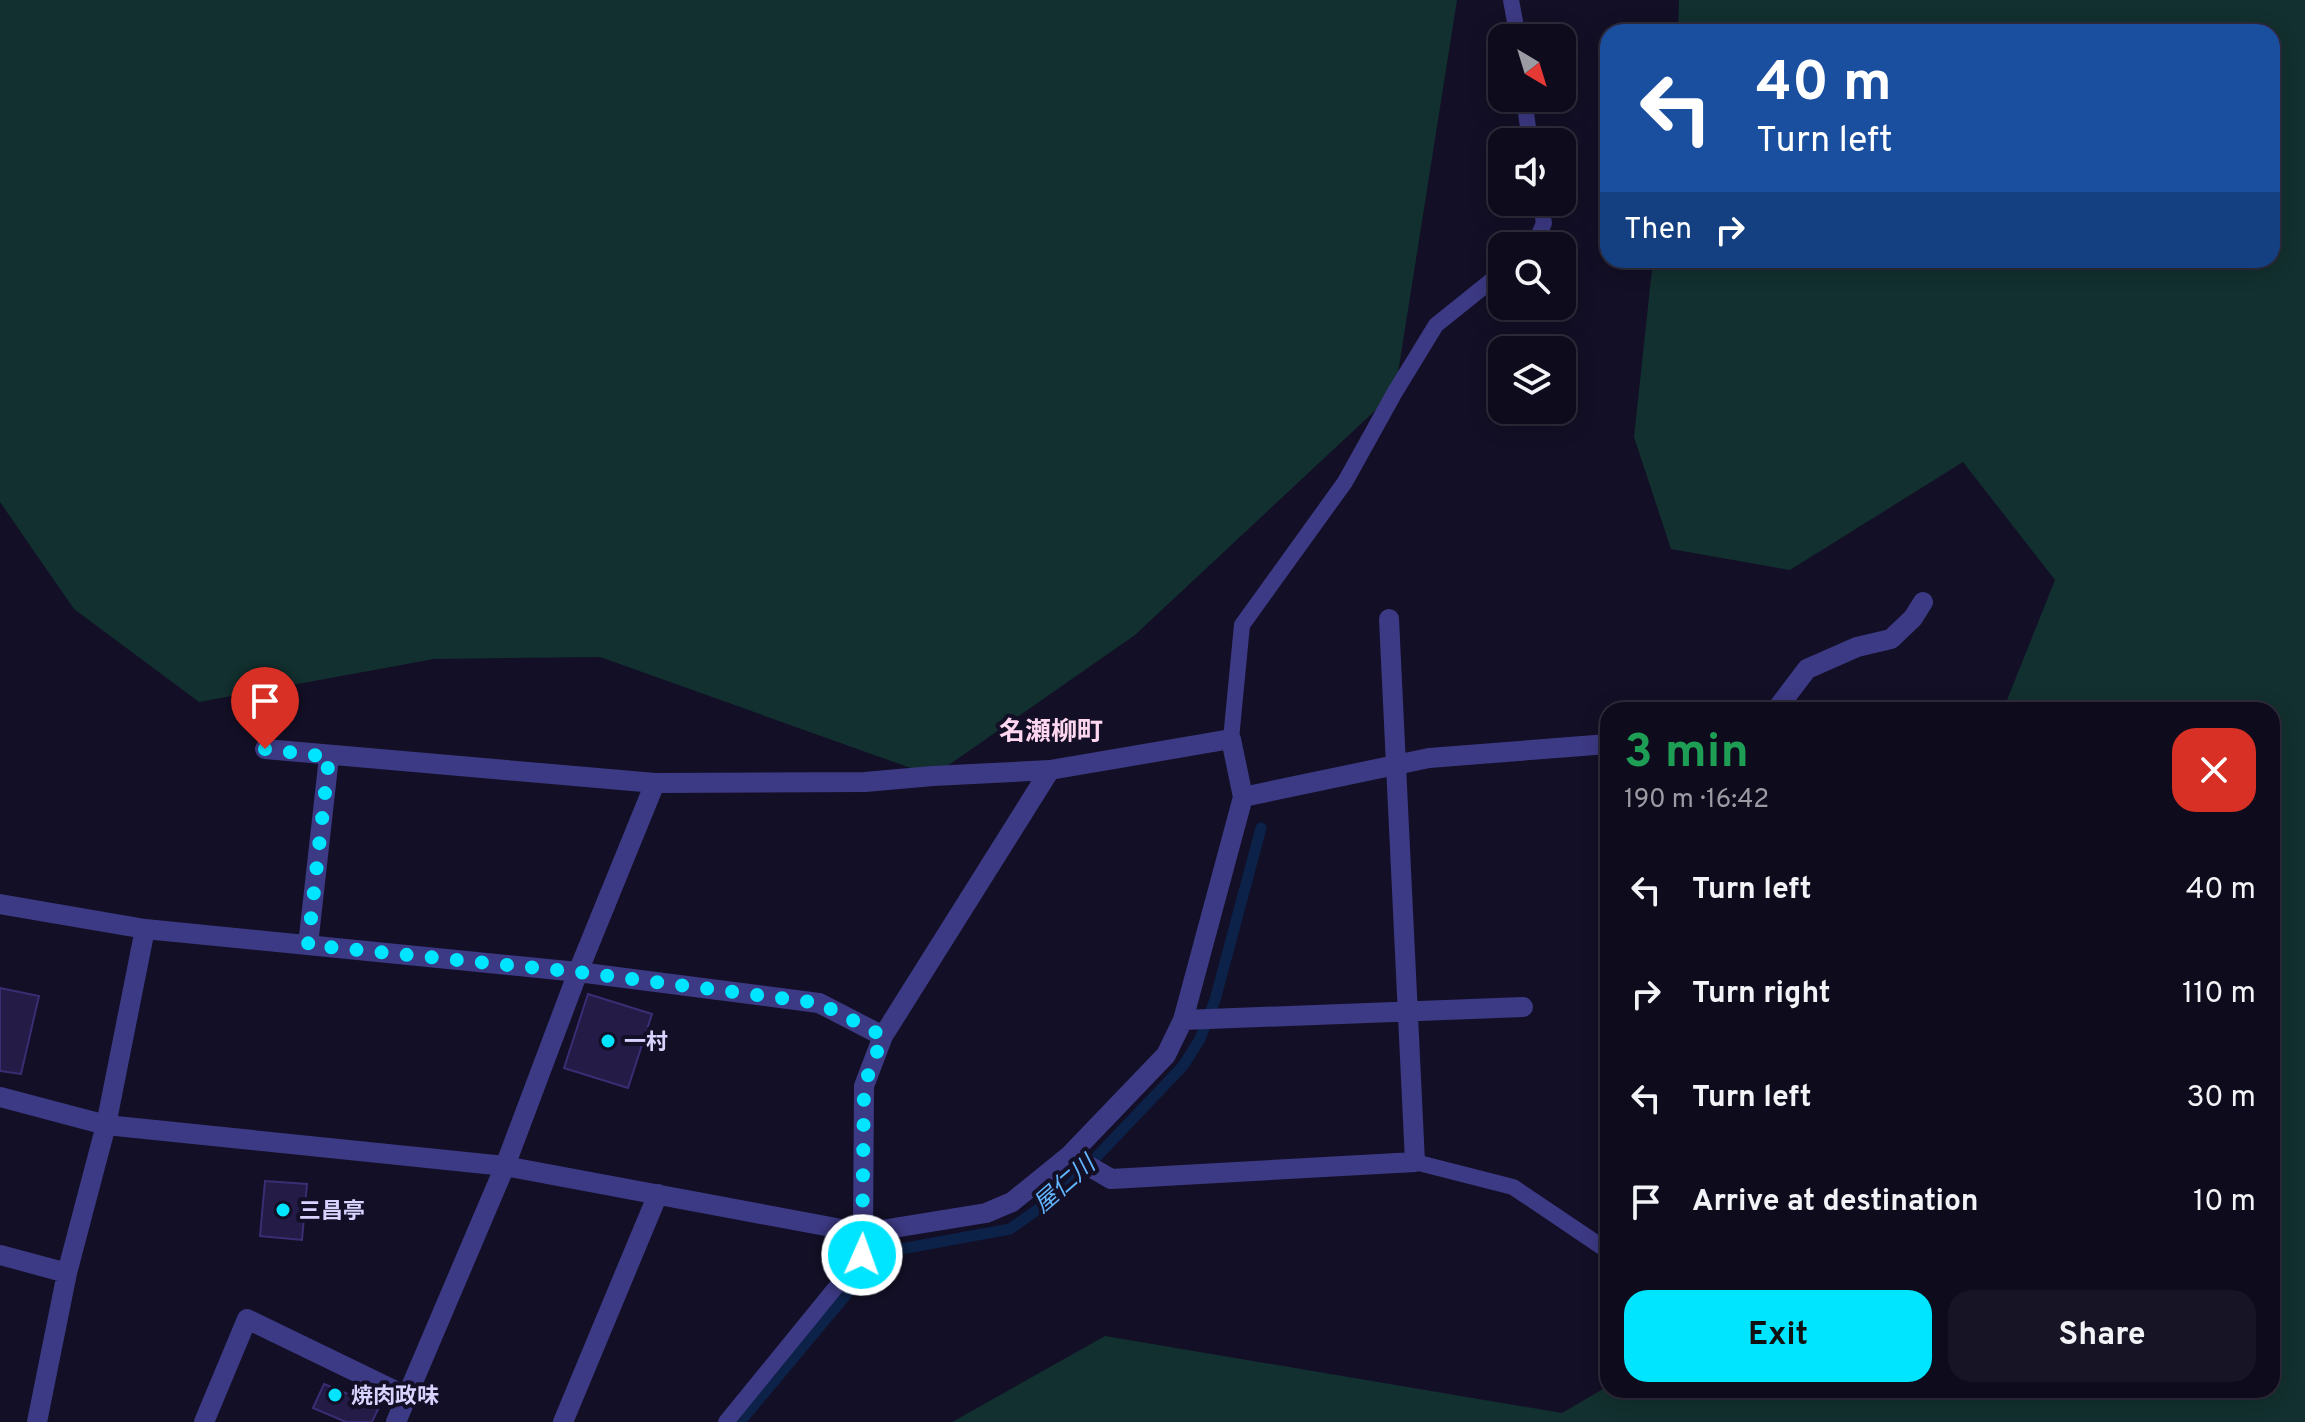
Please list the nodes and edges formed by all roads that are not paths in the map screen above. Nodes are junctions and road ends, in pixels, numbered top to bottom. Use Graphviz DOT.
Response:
graph roads {
  1 [pos="1511,0"];
  2 [pos="1515,24"];
  3 [pos="1488,283"];
  4 [pos="1923,602"];
  5 [pos="1389,619"];
  6 [pos="1782,702"];
  7 [pos="1231,739"];
  8 [pos="1600,745"];
  9 [pos="265,749"];
  10 [pos="329,757"];
  11 [pos="1396,765"];
  12 [pos="1050,770"];
  13 [pos="655,783"];
  14 [pos="1243,797"];
  15 [pos="0,904"];
  16 [pos="145,929"];
  17 [pos="308,945"];
  18 [pos="578,972"];
  19 [pos="1523,1007"];
  20 [pos="1408,1012"];
  21 [pos="1202,1020"];
  22 [pos="883,1036"];
  23 [pos="0,1097"];
  24 [pos="106,1125"];
  25 [pos="1415,1162"];
  26 [pos="1084,1163"];
  27 [pos="505,1166"];
  28 [pos="658,1194"];
  29 [pos="863,1233"];
  30 [pos="1600,1246"];
  31 [pos="0,1255"];
  32 [pos="67,1273"];
  33 [pos="406,1396"];
  34 [pos="37,1422"];
  35 [pos="204,1422"];
  36 [pos="396,1422"];
  37 [pos="563,1422"];
  38 [pos="726,1422"];
  1 -- 2 [label="lane"];
  3 -- 7 [label="lane"];
  4 -- 6 [label="street"];
  5 -- 11 [label="street"];
  7 -- 12 [label="street"];
  7 -- 14 [label="street"];
  8 -- 11 [label="street"];
  9 -- 10 [label="street"];
  10 -- 13 [label="street"];
  10 -- 17 [label="street"];
  11 -- 14 [label="street"];
  11 -- 20 [label="street"];
  12 -- 13 [label="street"];
  12 -- 22 [label="street"];
  13 -- 18 [label="street"];
  14 -- 21 [label="street"];
  15 -- 16 [label="street"];
  16 -- 17 [label="street"];
  16 -- 24 [label="street"];
  17 -- 18 [label="street"];
  18 -- 22 [label="street"];
  18 -- 27 [label="street"];
  19 -- 20 [label="street"];
  20 -- 21 [label="street"];
  20 -- 25 [label="street"];
  21 -- 26 [label="street"];
  22 -- 29 [label="street"];
  23 -- 24 [label="street"];
  24 -- 27 [label="street"];
  24 -- 32 [label="street"];
  25 -- 26 [label="street"];
  25 -- 30 [label="lane"];
  26 -- 29 [label="street"];
  27 -- 28 [label="street"];
  27 -- 33 [label="street"];
  28 -- 29 [label="street"];
  28 -- 37 [label="street"];
  29 -- 38 [label="lane"];
  31 -- 32 [label="street"];
  32 -- 34 [label="street"];
  33 -- 35 [label="street"];
  33 -- 36 [label="street"];
}
